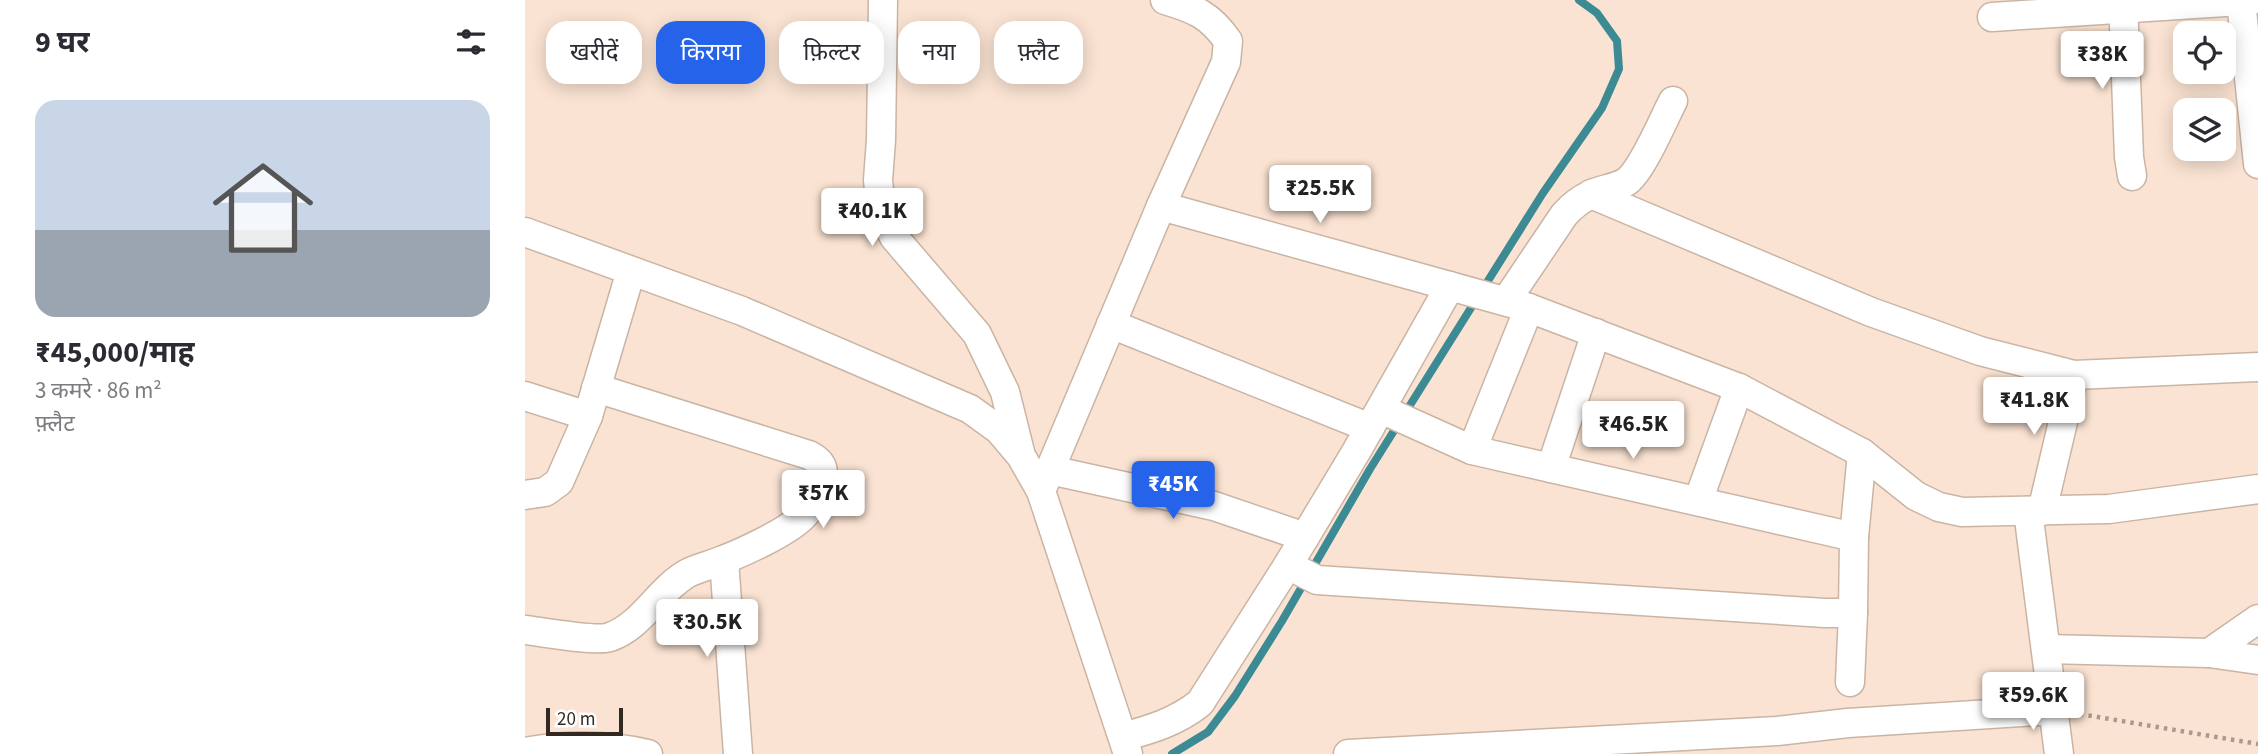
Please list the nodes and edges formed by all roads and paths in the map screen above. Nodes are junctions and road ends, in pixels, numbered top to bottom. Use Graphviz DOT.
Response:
graph roads {
  1 [pos="883,0"];
  2 [pos="1165,0"];
  3 [pos="2252,0"];
  4 [pos="2241,1"];
  5 [pos="2123,4"];
  6 [pos="1992,17"];
  7 [pos="1673,101"];
  8 [pos="2258,164"];
  9 [pos="2132,176"];
  10 [pos="1591,194"];
  11 [pos="1161,206"];
  12 [pos="525,232"];
  13 [pos="631,271"];
  14 [pos="1488,297"];
  15 [pos="1111,324"];
  16 [pos="1596,334"];
  17 [pos="2258,367"];
  18 [pos="2074,375"];
  19 [pos="596,387"];
  20 [pos="1739,388"];
  21 [pos="525,396"];
  22 [pos="588,415"];
  23 [pos="1375,418"];
  24 [pos="1472,450"];
  25 [pos="1862,453"];
  26 [pos="1021,456"];
  27 [pos="1551,468"];
  28 [pos="1046,480"];
  29 [pos="2258,489"];
  30 [pos="525,495"];
  31 [pos="1698,501"];
  32 [pos="2035,511"];
  33 [pos="1305,537"];
  34 [pos="1854,537"];
  35 [pos="724,560"];
  36 [pos="1300,572"];
  37 [pos="1853,613"];
  38 [pos="2258,619"];
  39 [pos="525,630"];
  40 [pos="2209,653"];
  41 [pos="2048,657"];
  42 [pos="2258,660"];
  43 [pos="1850,682"];
  44 [pos="2054,706"];
  45 [pos="2258,744"];
  46 [pos="1126,747"];
  47 [pos="525,752"];
  48 [pos="634,752"];
  49 [pos="738,754"];
  50 [pos="1347,754"];
  51 [pos="2059,754"];
  1 -- 26 [label="street"];
  2 -- 11 [label="street"];
  3 -- 4 [label="street"];
  4 -- 5 [label="street"];
  4 -- 8 [label="street"];
  5 -- 6 [label="street"];
  5 -- 9 [label="street"];
  7 -- 10 [label="street"];
  10 -- 14 [label="street"];
  10 -- 18 [label="street"];
  11 -- 14 [label="street"];
  11 -- 15 [label="street"];
  12 -- 13 [label="street"];
  13 -- 19 [label="street"];
  13 -- 26 [label="street"];
  14 -- 16 [label="street"];
  14 -- 23 [label="street"];
  14 -- 24 [label="street"];
  15 -- 23 [label="street"];
  15 -- 28 [label="street"];
  16 -- 20 [label="street"];
  16 -- 27 [label="street"];
  17 -- 18 [label="street"];
  18 -- 32 [label="street"];
  19 -- 22 [label="street"];
  19 -- 35 [label="street"];
  20 -- 25 [label="street"];
  20 -- 31 [label="street"];
  21 -- 22 [label="street"];
  22 -- 30 [label="street"];
  23 -- 24 [label="street"];
  23 -- 33 [label="street"];
  24 -- 27 [label="street"];
  25 -- 32 [label="street"];
  25 -- 34 [label="street"];
  26 -- 28 [label="street"];
  27 -- 31 [label="street"];
  28 -- 33 [label="street"];
  28 -- 46 [label="street"];
  29 -- 32 [label="street"];
  31 -- 34 [label="street"];
  32 -- 41 [label="street"];
  33 -- 36 [label="street"];
  34 -- 37 [label="street"];
  35 -- 39 [label="street"];
  35 -- 49 [label="street"];
  36 -- 37 [label="street"];
  36 -- 46 [label="street"];
  37 -- 43 [label="street"];
  38 -- 40 [label="street"];
  40 -- 41 [label="street"];
  40 -- 42 [label="street"];
  41 -- 44 [label="street"];
  44 -- 45 [label="path"];
  44 -- 50 [label="street"];
  44 -- 51 [label="street"];
  47 -- 48 [label="street"];
}
